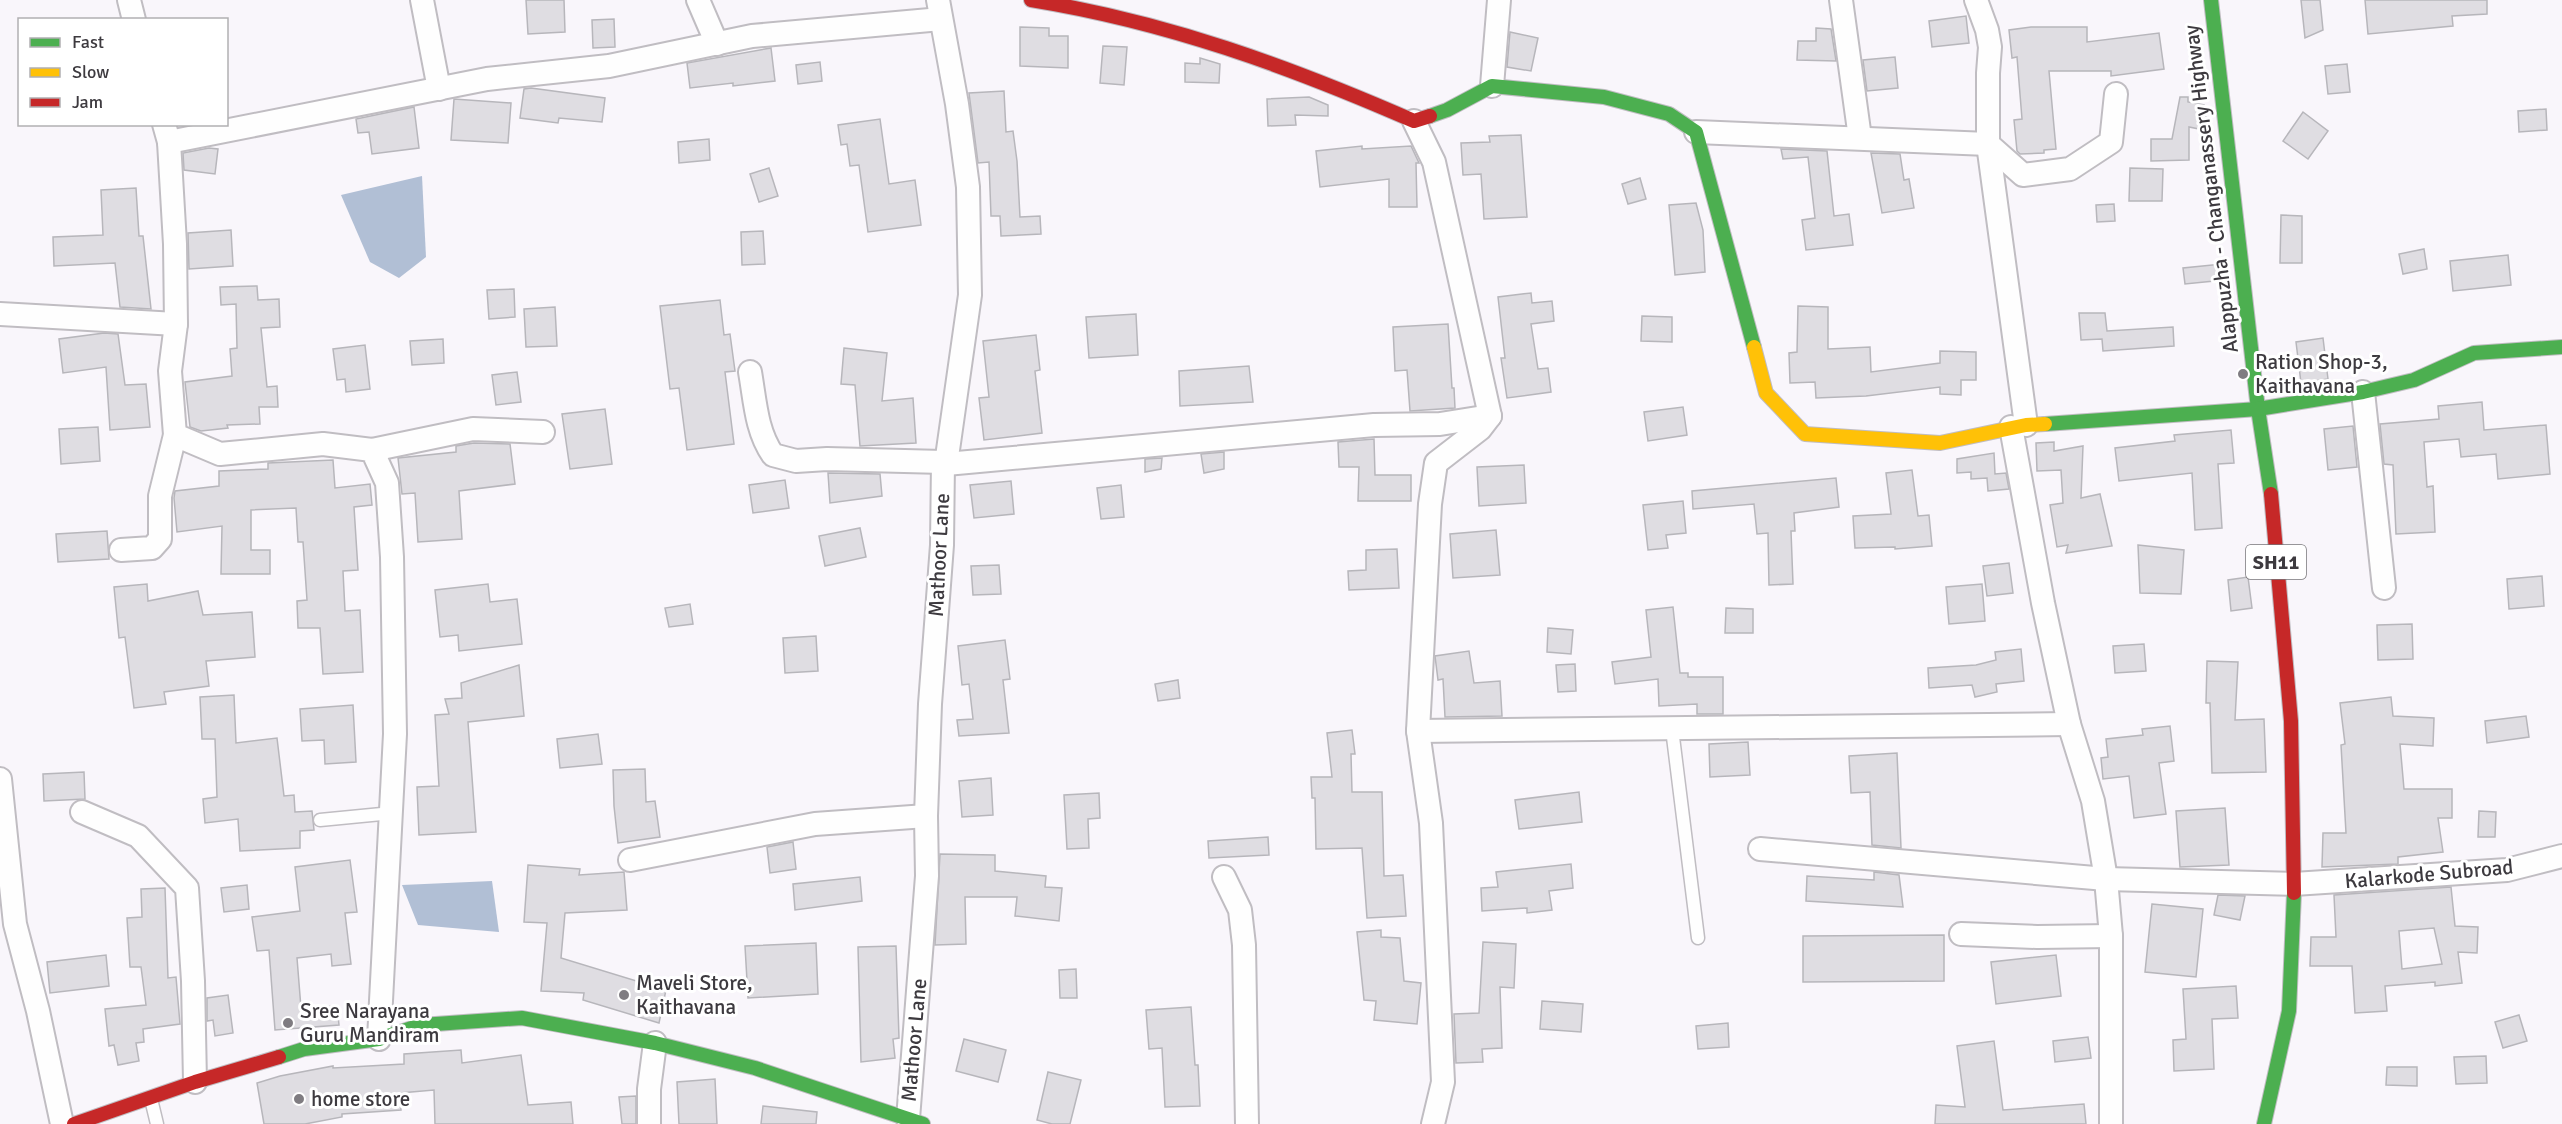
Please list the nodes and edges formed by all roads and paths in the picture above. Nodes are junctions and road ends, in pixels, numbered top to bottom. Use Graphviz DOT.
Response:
graph roads {
  1 [pos="129,0"];
  2 [pos="422,0"];
  3 [pos="698,0"];
  4 [pos="1031,0"];
  5 [pos="1499,0"];
  6 [pos="1840,0"];
  7 [pos="1976,0"];
  8 [pos="2211,0"];
  9 [pos="940,9"];
  10 [pos="134,18"];
  11 [pos="717,44"];
  12 [pos="1492,86"];
  13 [pos="439,89"];
  14 [pos="2116,94"];
  15 [pos="1414,121"];
  16 [pos="228,123"];
  17 [pos="210,126"];
  18 [pos="1696,132"];
  19 [pos="167,133"];
  20 [pos="1860,138"];
  21 [pos="1988,144"];
  22 [pos="0,314"];
  23 [pos="176,324"];
  24 [pos="2562,348"];
  25 [pos="750,372"];
  26 [pos="2363,392"];
  27 [pos="2258,410"];
  28 [pos="1490,416"];
  29 [pos="2019,426"];
  30 [pos="543,432"];
  31 [pos="175,435"];
  32 [pos="372,450"];
  33 [pos="945,463"];
  34 [pos="120,550"];
  35 [pos="2384,588"];
  36 [pos="2069,724"];
  37 [pos="1672,729"];
  38 [pos="1418,732"];
  39 [pos="0,779"];
  40 [pos="82,812"];
  41 [pos="392,813"];
  42 [pos="926,816"];
  43 [pos="320,820"];
  44 [pos="3,830"];
  45 [pos="1761,849"];
  46 [pos="2562,856"];
  47 [pos="630,860"];
  48 [pos="1224,877"];
  49 [pos="2106,879"];
  50 [pos="2294,884"];
  51 [pos="1961,934"];
  52 [pos="2111,936"];
  53 [pos="1698,938"];
  54 [pos="379,1039"];
  55 [pos="655,1042"];
  56 [pos="195,1082"];
  57 [pos="150,1097"];
  58 [pos="877,1117"];
  59 [pos="915,1122"];
  60 [pos="62,1124"];
  61 [pos="74,1124"];
  62 [pos="157,1124"];
  63 [pos="649,1124"];
  64 [pos="1247,1124"];
  65 [pos="1433,1124"];
  66 [pos="2111,1124"];
  67 [pos="2264,1124"];
  1 -- 10 [label="street"];
  2 -- 13 [label="street"];
  3 -- 11 [label="street"];
  4 -- 15 [label="main road"];
  5 -- 12 [label="street"];
  6 -- 20 [label="street"];
  7 -- 21 [label="street"];
  8 -- 27 [label="main road, Alappuzha - Changanassery Highway / SH11"];
  9 -- 11 [label="street"];
  9 -- 33 [label="street, Mathoor Lane"];
  11 -- 13 [label="street"];
  12 -- 15 [label="main road"];
  12 -- 18 [label="main road"];
  13 -- 16 [label="street"];
  14 -- 21 [label="street"];
  15 -- 28 [label="street"];
  17 -- 19 [label="street"];
  18 -- 20 [label="street"];
  18 -- 29 [label="main road"];
  19 -- 23 [label="street"];
  20 -- 21 [label="street"];
  21 -- 29 [label="street"];
  22 -- 23 [label="street"];
  23 -- 31 [label="street"];
  24 -- 26 [label="main road"];
  25 -- 33 [label="street"];
  26 -- 27 [label="main road"];
  26 -- 35 [label="street"];
  27 -- 29 [label="main road"];
  27 -- 50 [label="main road, Alappuzha - Changanassery Highway / SH11"];
  28 -- 33 [label="street"];
  28 -- 38 [label="street"];
  29 -- 36 [label="street"];
  30 -- 32 [label="street"];
  31 -- 32 [label="street"];
  31 -- 34 [label="street"];
  32 -- 41 [label="street"];
  33 -- 42 [label="street, Mathoor Lane"];
  36 -- 37 [label="street"];
  36 -- 49 [label="street"];
  37 -- 38 [label="street"];
  37 -- 53 [label="lane"];
  38 -- 65 [label="street"];
  39 -- 44 [label="street"];
  40 -- 56 [label="street"];
  41 -- 43 [label="lane"];
  41 -- 54 [label="street"];
  42 -- 47 [label="street"];
  42 -- 59 [label="street, Mathoor Lane"];
  44 -- 60 [label="street"];
  45 -- 49 [label="street, Kalarkode Subroad"];
  46 -- 50 [label="street, Kalarkode Subroad"];
  48 -- 64 [label="street"];
  49 -- 50 [label="street, Kalarkode Subroad"];
  49 -- 52 [label="street"];
  50 -- 67 [label="main road, Alappuzha - Changanassery Highway / SH11"];
  51 -- 52 [label="street"];
  52 -- 66 [label="street"];
  54 -- 55 [label="main road"];
  54 -- 56 [label="main road"];
  55 -- 58 [label="main road"];
  55 -- 63 [label="street"];
  56 -- 57 [label="main road"];
  57 -- 61 [label="main road"];
  57 -- 62 [label="lane"];
  58 -- 59 [label="main road"];
}
